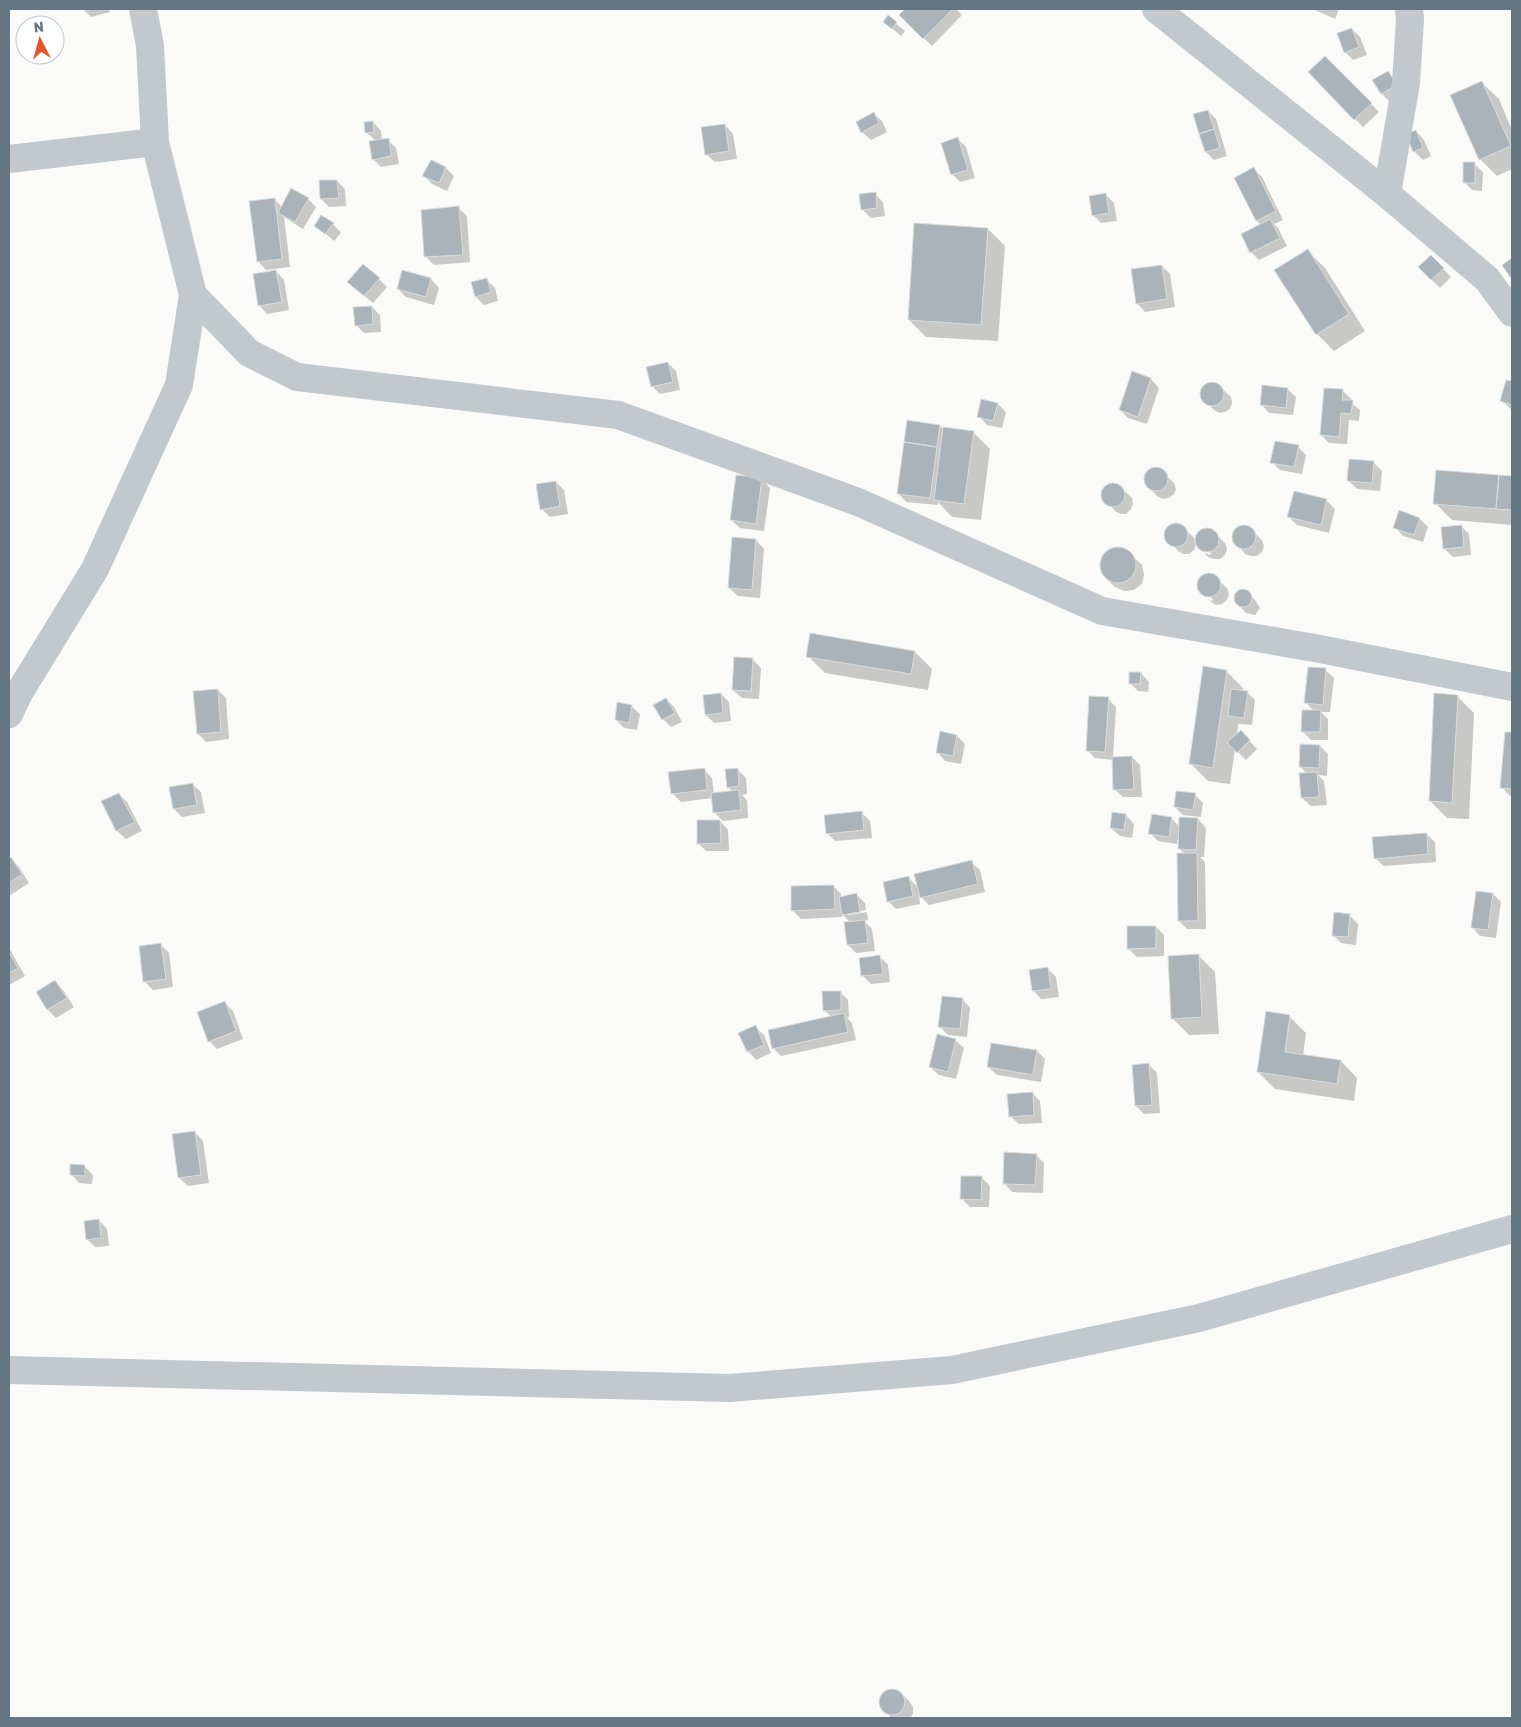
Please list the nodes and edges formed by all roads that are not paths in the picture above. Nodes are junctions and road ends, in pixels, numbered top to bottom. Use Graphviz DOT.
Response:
graph roads {
  1 [pos="143,9"];
  2 [pos="1156,9"];
  3 [pos="1409,9"];
  4 [pos="155,142"];
  5 [pos="9,159"];
  6 [pos="1387,194"];
  7 [pos="193,295"];
  8 [pos="1512,313"];
  9 [pos="1512,687"];
  10 [pos="9,714"];
  11 [pos="1512,1229"];
  12 [pos="9,1370"];
  1 -- 4 [label="street"];
  2 -- 6 [label="street"];
  3 -- 6 [label="street"];
  4 -- 5 [label="street"];
  4 -- 7 [label="street"];
  6 -- 8 [label="street"];
  7 -- 9 [label="street"];
  7 -- 10 [label="street"];
  11 -- 12 [label="street"];
}
